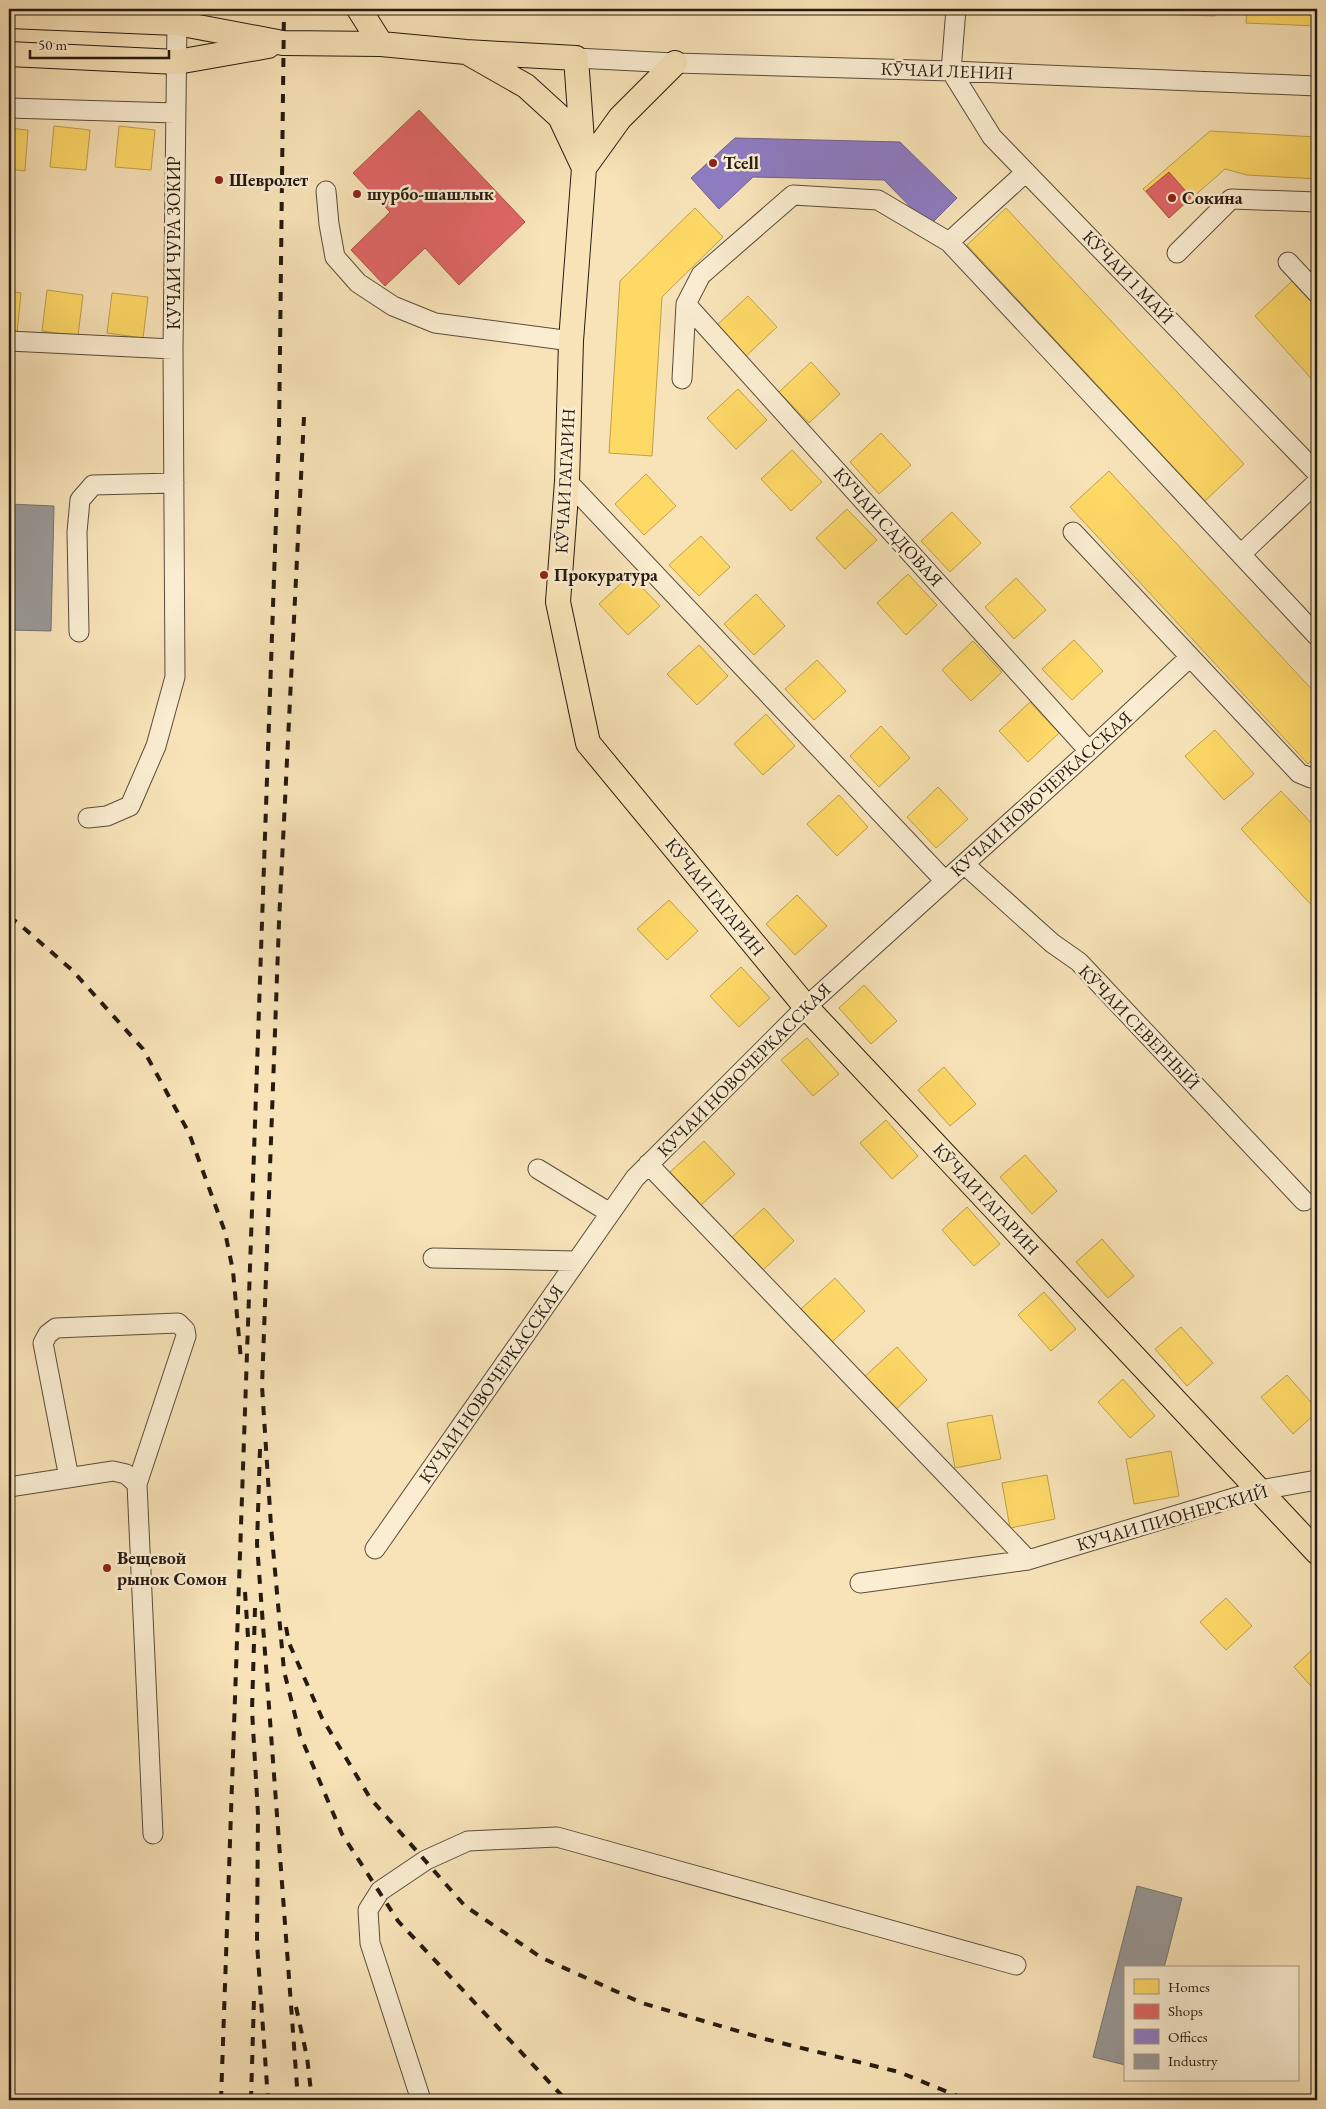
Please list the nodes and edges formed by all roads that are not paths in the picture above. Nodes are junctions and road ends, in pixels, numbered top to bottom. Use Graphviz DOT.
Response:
graph roads {
  1 [pos="359,9"];
  2 [pos="956,9"];
  3 [pos="17,16"];
  4 [pos="177,23"];
  5 [pos="283,43"];
  6 [pos="381,44"];
  7 [pos="466,52"];
  8 [pos="16,55"];
  9 [pos="576,58"];
  10 [pos="177,62"];
  11 [pos="675,63"];
  12 [pos="951,71"];
  13 [pos="1317,86"];
  14 [pos="9,108"];
  15 [pos="175,113"];
  16 [pos="584,168"];
  17 [pos="1026,172"];
  18 [pos="326,191"];
  19 [pos="1317,202"];
  20 [pos="950,242"];
  21 [pos="1177,253"];
  22 [pos="1288,262"];
  23 [pos="1317,293"];
  24 [pos="686,304"];
  25 [pos="9,341"];
  26 [pos="571,341"];
  27 [pos="173,349"];
  28 [pos="682,379"];
  29 [pos="1317,474"];
  30 [pos="567,481"];
  31 [pos="1317,482"];
  32 [pos="174,483"];
  33 [pos="1073,532"];
  34 [pos="1242,554"];
  35 [pos="79,632"];
  36 [pos="1317,636"];
  37 [pos="1190,657"];
  38 [pos="1089,750"];
  39 [pos="1317,776"];
  40 [pos="88,818"];
  41 [pos="964,864"];
  42 [pos="945,881"];
  43 [pos="806,1007"];
  44 [pos="648,1164"];
  45 [pos="538,1169"];
  46 [pos="1304,1201"];
  47 [pos="610,1213"];
  48 [pos="433,1258"];
  49 [pos="576,1261"];
  50 [pos="69,1478"];
  51 [pos="1317,1480"];
  52 [pos="137,1484"];
  53 [pos="9,1487"];
  54 [pos="1260,1490"];
  55 [pos="375,1549"];
  56 [pos="1317,1552"];
  57 [pos="1028,1560"];
  58 [pos="860,1583"];
  59 [pos="153,1834"];
  60 [pos="1016,1965"];
  61 [pos="421,2100"];
  1 -- 6 [label="main road"];
  2 -- 12 [label="street"];
  3 -- 4 [label="main road"];
  3 -- 8 [label="main road"];
  4 -- 5 [label="main road"];
  4 -- 10 [label="street, КУЧАИ ЧУРА ЗОКИР"];
  5 -- 6 [label="main road"];
  5 -- 10 [label="main road"];
  6 -- 7 [label="main road"];
  7 -- 9 [label="main road"];
  7 -- 16 [label="main road"];
  8 -- 10 [label="main road"];
  9 -- 11 [label="street, КӮЧАИ ЛЕНИН"];
  9 -- 16 [label="main road, КӮЧАИ ГАГАРИН"];
  10 -- 15 [label="street, КУЧАИ ЧУРА ЗОКИР"];
  11 -- 12 [label="street, КӮЧАИ ЛЕНИН"];
  11 -- 16 [label="main road"];
  12 -- 13 [label="street, КӮЧАИ ЛЕНИН"];
  12 -- 17 [label="street, КӮЧАИ 1 МАЙ"];
  14 -- 15 [label="street"];
  15 -- 27 [label="street, КУЧАИ ЧУРА ЗОКИР"];
  16 -- 26 [label="main road, КӮЧАИ ГАГАРИН"];
  17 -- 20 [label="street"];
  17 -- 29 [label="street, КӮЧАИ 1 МАЙ"];
  18 -- 26 [label="street"];
  19 -- 21 [label="street"];
  20 -- 24 [label="street"];
  20 -- 34 [label="street"];
  22 -- 23 [label="street"];
  24 -- 28 [label="street"];
  24 -- 38 [label="street, КУЧАИ САДОВАЯ"];
  25 -- 27 [label="street, КУЧАИ ЧУРА ЗОКИР"];
  26 -- 30 [label="main road, КӮЧАИ ГАГАРИН"];
  27 -- 32 [label="street"];
  30 -- 42 [label="street"];
  30 -- 43 [label="main road, КӮЧАИ ГАГАРИН"];
  31 -- 34 [label="street"];
  32 -- 35 [label="street"];
  32 -- 40 [label="street"];
  33 -- 37 [label="street"];
  34 -- 36 [label="street"];
  37 -- 38 [label="street, КУЧАИ НОВОЧЕРКАССКАЯ"];
  37 -- 39 [label="street"];
  38 -- 41 [label="street, КУЧАИ НОВОЧЕРКАССКАЯ"];
  41 -- 42 [label="street, КУЧАИ НОВОЧЕРКАССКАЯ"];
  41 -- 46 [label="street, КӮЧАИ СЕВЕРНЫЙ"];
  42 -- 43 [label="street, КУЧАИ НОВОЧЕРКАССКАЯ"];
  43 -- 44 [label="street, КУЧАИ НОВОЧЕРКАССКАЯ"];
  43 -- 54 [label="main road, КӮЧАИ ГАГАРИН"];
  44 -- 47 [label="street, КУЧАИ НОВОЧЕРКАССКАЯ"];
  44 -- 57 [label="street"];
  45 -- 47 [label="street"];
  47 -- 49 [label="street, КУЧАИ НОВОЧЕРКАССКАЯ"];
  48 -- 49 [label="street"];
  49 -- 55 [label="street, КУЧАИ НОВОЧЕРКАССКАЯ"];
  50 -- 52 [label="street"];
  50 -- 52 [label="street"];
  50 -- 53 [label="street"];
  51 -- 54 [label="street, КУЧАИ ПИОНЕРСКИЙ"];
  52 -- 59 [label="street"];
  54 -- 56 [label="main road, КӮЧАИ ГАГАРИН"];
  54 -- 57 [label="street, КУЧАИ ПИОНЕРСКИЙ"];
  57 -- 58 [label="street, КУЧАИ ПИОНЕРСКИЙ"];
  60 -- 61 [label="street"];
}
